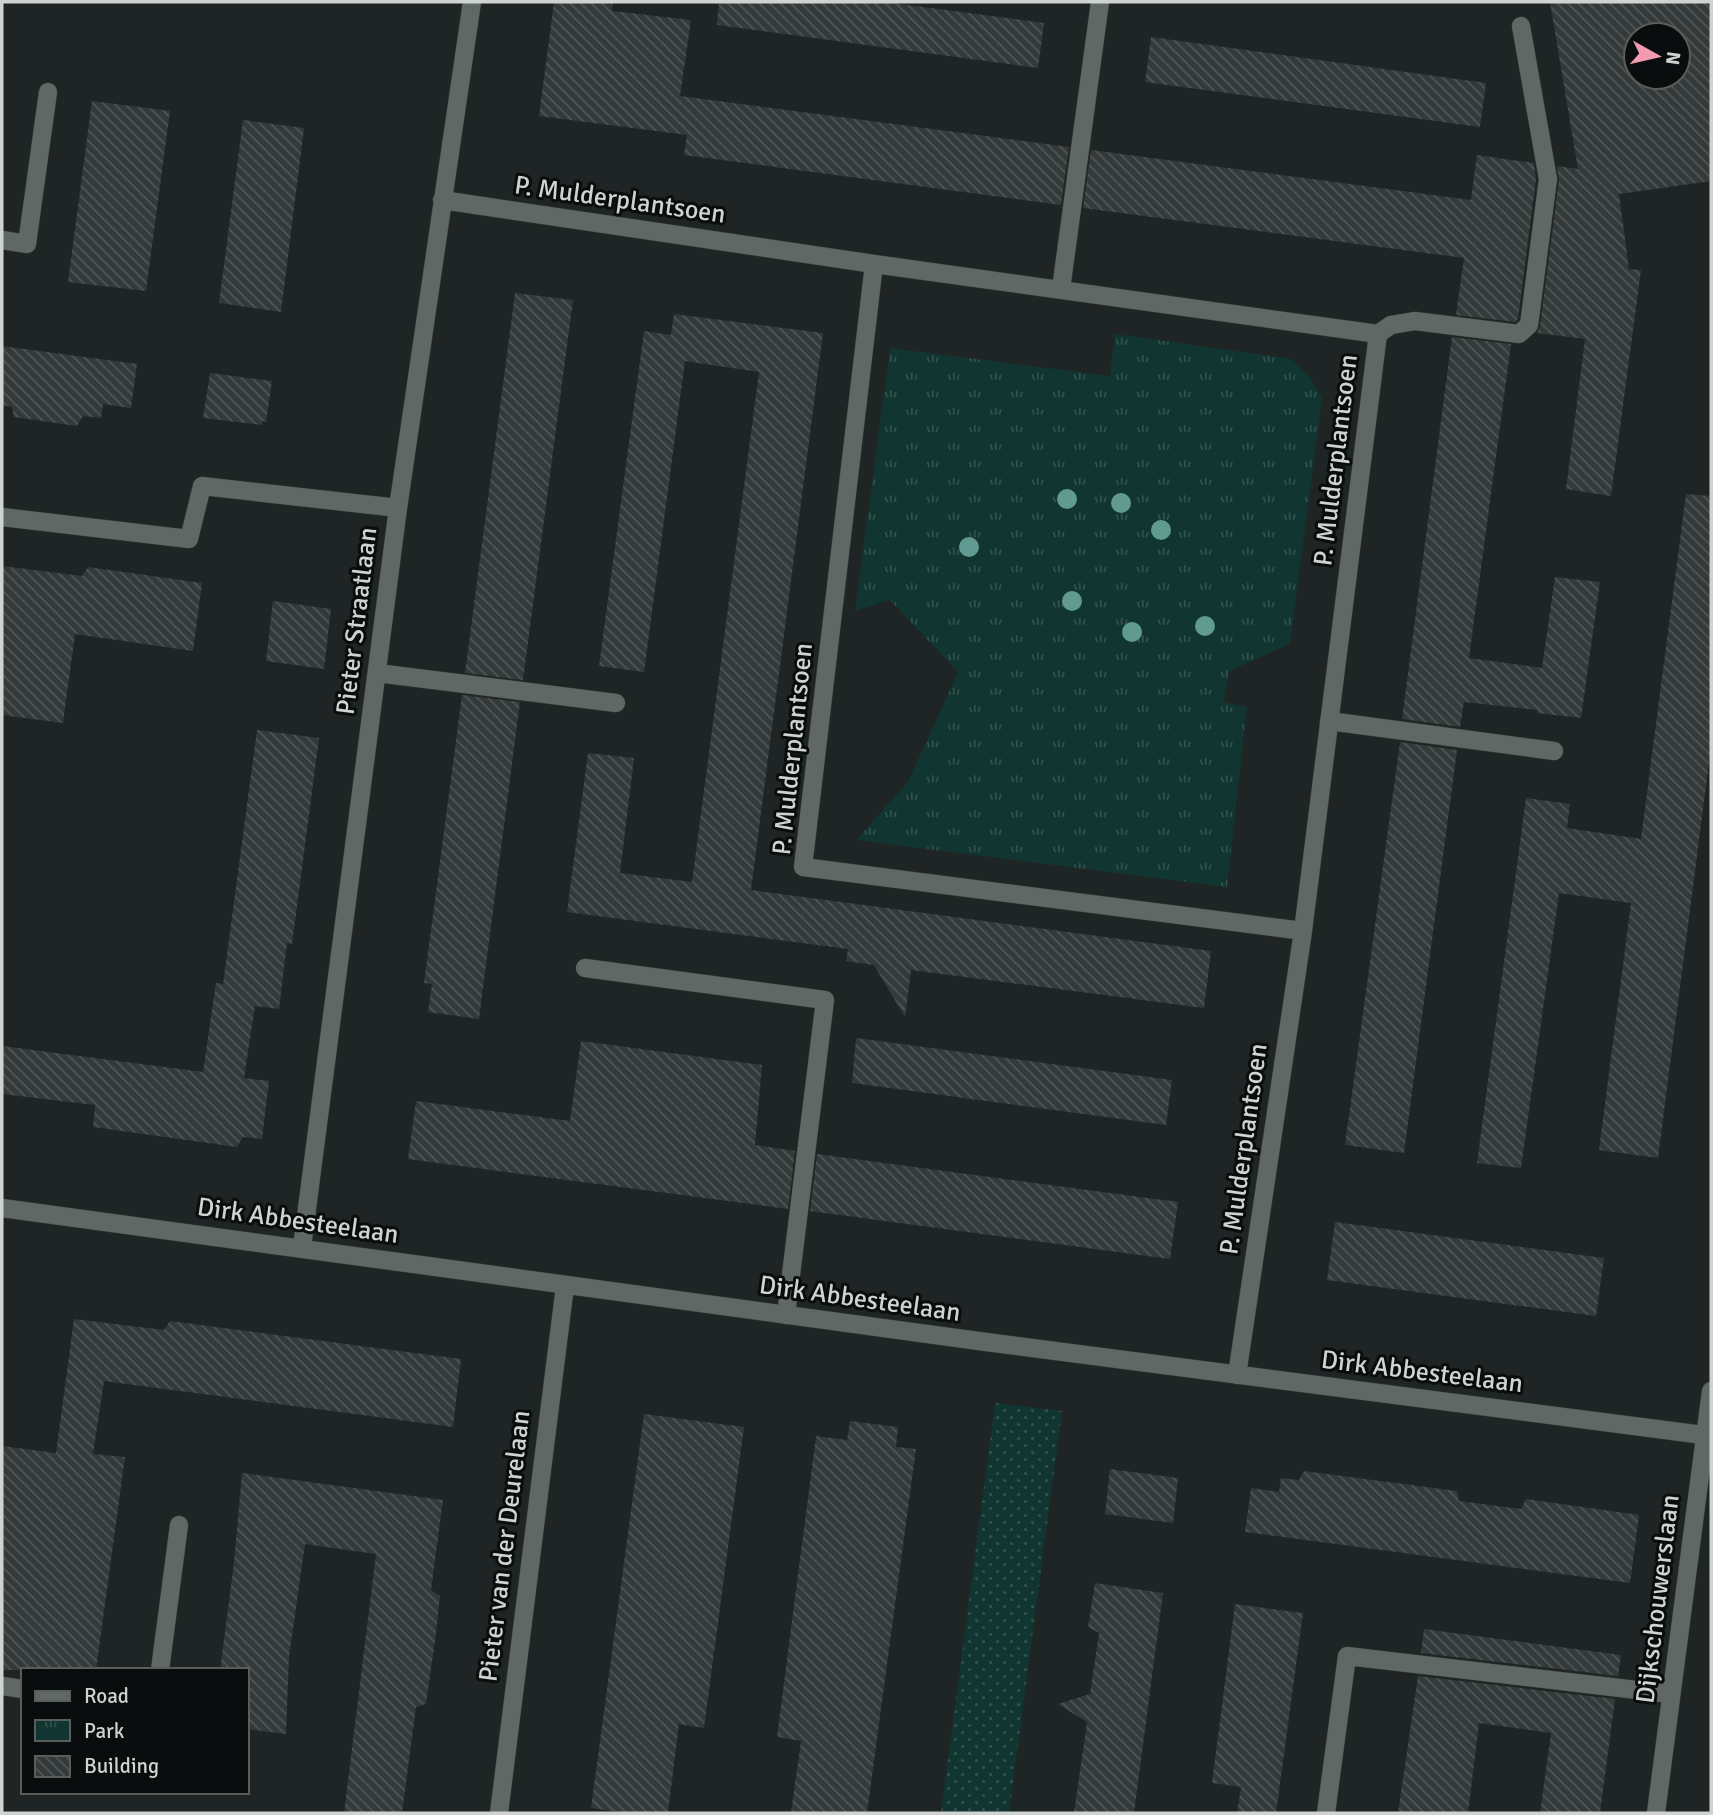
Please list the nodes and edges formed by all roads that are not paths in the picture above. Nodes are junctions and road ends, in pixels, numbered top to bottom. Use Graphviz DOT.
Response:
graph roads {
  1 [pos="472,2"];
  2 [pos="1100,2"];
  3 [pos="1521,26"];
  4 [pos="48,92"];
  5 [pos="442,200"];
  6 [pos="2,240"];
  7 [pos="874,264"];
  8 [pos="1061,289"];
  9 [pos="1378,334"];
  10 [pos="398,508"];
  11 [pos="2,517"];
  12 [pos="377,673"];
  13 [pos="616,703"];
  14 [pos="1329,721"];
  15 [pos="1554,751"];
  16 [pos="1303,931"];
  17 [pos="584,968"];
  18 [pos="2,1208"];
  19 [pos="302,1247"];
  20 [pos="565,1286"];
  21 [pos="786,1315"];
  22 [pos="1237,1376"];
  23 [pos="1711,1391"];
  24 [pos="1708,1435"];
  25 [pos="179,1525"];
  26 [pos="160,1668"];
  27 [pos="2,1686"];
  28 [pos="21,1689"];
  29 [pos="1671,1694"];
  30 [pos="499,1813"];
  31 [pos="1326,1813"];
  32 [pos="1656,1813"];
  1 -- 5 [label="street, Pieter Straatlaan"];
  2 -- 8 [label="street"];
  3 -- 9 [label="street"];
  4 -- 6 [label="street"];
  5 -- 7 [label="street, P. Mulderplantsoen"];
  5 -- 10 [label="street, Pieter Straatlaan"];
  7 -- 8 [label="street, P. Mulderplantsoen"];
  7 -- 16 [label="street, P. Mulderplantsoen"];
  8 -- 9 [label="street, P. Mulderplantsoen"];
  9 -- 14 [label="street, P. Mulderplantsoen"];
  10 -- 11 [label="street"];
  10 -- 12 [label="street, Pieter Straatlaan"];
  12 -- 13 [label="street"];
  12 -- 19 [label="street, Pieter Straatlaan"];
  14 -- 15 [label="street"];
  14 -- 16 [label="street, P. Mulderplantsoen"];
  16 -- 22 [label="street, P. Mulderplantsoen"];
  17 -- 21 [label="street"];
  18 -- 19 [label="street, Dirk Abbesteelaan"];
  19 -- 20 [label="street, Dirk Abbesteelaan"];
  20 -- 21 [label="street, Dirk Abbesteelaan"];
  20 -- 30 [label="street, Pieter van der Deurelaan"];
  21 -- 22 [label="street, Dirk Abbesteelaan"];
  22 -- 24 [label="street, Dirk Abbesteelaan"];
  23 -- 24 [label="street, Dijkschouwerslaan"];
  24 -- 29 [label="street, Dijkschouwerslaan"];
  25 -- 26 [label="street"];
  27 -- 28 [label="street"];
  29 -- 31 [label="street"];
  29 -- 32 [label="street, Dijkschouwerslaan"];
}
